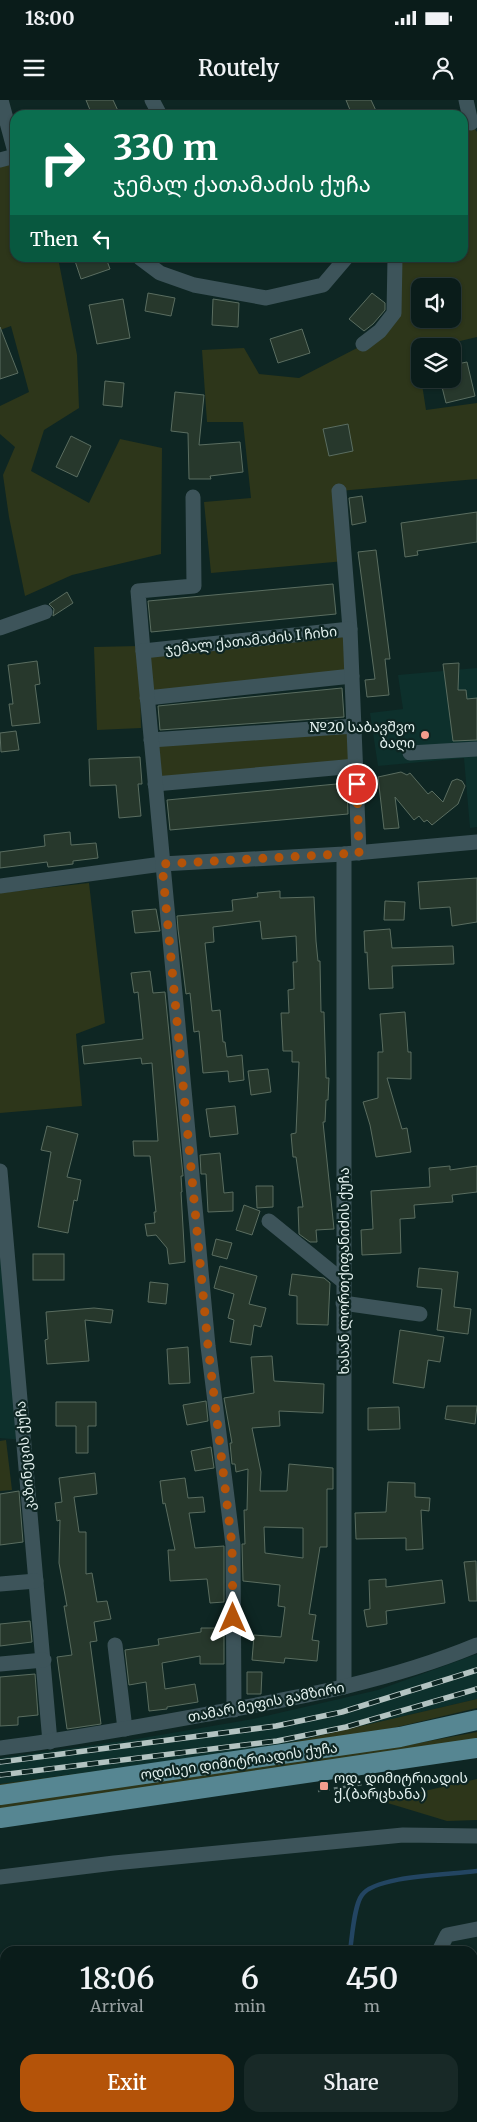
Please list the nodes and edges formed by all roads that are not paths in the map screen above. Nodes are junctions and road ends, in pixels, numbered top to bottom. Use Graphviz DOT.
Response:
graph roads {
  1 [pos="1,100"];
  2 [pos="4,124"];
  3 [pos="10,140"];
  4 [pos="145,262"];
  5 [pos="343,262"];
  6 [pos="395,262"];
  7 [pos="362,344"];
  8 [pos="339,491"];
  9 [pos="193,497"];
  10 [pos="45,612"];
  11 [pos="0,628"];
  12 [pos="350,629"];
  13 [pos="143,651"];
  14 [pos="352,676"];
  15 [pos="147,698"];
  16 [pos="355,726"];
  17 [pos="151,740"];
  18 [pos="477,749"];
  19 [pos="410,753"];
  20 [pos="356,766"];
  21 [pos="155,784"];
  22 [pos="477,842"];
  23 [pos="352,854"];
  24 [pos="162,864"];
  25 [pos="0,886"];
  26 [pos="0,1171"];
  27 [pos="269,1221"];
  28 [pos="344,1282"];
  29 [pos="343,1303"];
  30 [pos="420,1314"];
  31 [pos="36,1580"];
  32 [pos="0,1584"];
  33 [pos="116,1645"];
  34 [pos="477,1645"];
  35 [pos="44,1660"];
  36 [pos="0,1664"];
  37 [pos="344,1687"];
  38 [pos="234,1710"];
  39 [pos="477,1720"];
  40 [pos="125,1729"];
  41 [pos="50,1742"];
  42 [pos="0,1748"];
  43 [pos="477,1748"];
  44 [pos="0,1795"];
  45 [pos="0,1818"];
  46 [pos="477,1836"];
  47 [pos="0,1877"];
  48 [pos="477,1929"];
  49 [pos="442,1946"];
  1 -- 2 [label="street"];
  2 -- 3 [label="street"];
  4 -- 5 [label="street"];
  6 -- 7 [label="street"];
  8 -- 12 [label="street"];
  9 -- 13 [label="street"];
  10 -- 11 [label="street"];
  12 -- 13 [label="street, ჯემალ ქათამაძის I ჩიხი"];
  12 -- 14 [label="street, ჯემალ ქათამაძის I ჩიხი"];
  13 -- 15 [label="street"];
  14 -- 15 [label="street"];
  14 -- 16 [label="street, ჯემალ ქათამაძის I ჩიხი"];
  15 -- 17 [label="street"];
  16 -- 17 [label="street"];
  16 -- 20 [label="street, ჯემალ ქათამაძის I ჩიხი"];
  17 -- 21 [label="street"];
  18 -- 19 [label="street"];
  20 -- 21 [label="street"];
  20 -- 23 [label="street, ჯემალ ქათამაძის I ჩიხი"];
  21 -- 24 [label="street"];
  22 -- 23 [label="street"];
  23 -- 24 [label="street"];
  23 -- 28 [label="street, ხასან ლორთქიფანიძის ქუჩა"];
  24 -- 25 [label="street"];
  24 -- 38 [label="street"];
  26 -- 31 [label="street, კაზინეცის ქუჩა"];
  27 -- 28 [label="street"];
  28 -- 29 [label="street, ხასან ლორთქიფანიძის ქუჩა"];
  29 -- 30 [label="street"];
  29 -- 37 [label="street, ხასან ლორთქიფანიძის ქუჩა"];
  31 -- 32 [label="street"];
  31 -- 35 [label="street, კაზინეცის ქუჩა"];
  33 -- 40 [label="street"];
  34 -- 37 [label="street, თამარ მეფის გამზირი"];
  35 -- 36 [label="street"];
  35 -- 41 [label="street, კაზინეცის ქუჩა"];
  37 -- 38 [label="street, თამარ მეფის გამზირი"];
  38 -- 40 [label="street, თამარ მეფის გამზირი"];
  39 -- 44 [label="main road, ოდისეი დიმიტრიადის ქუჩა"];
  40 -- 41 [label="street, თამარ მეფის გამზირი"];
  41 -- 42 [label="street, თამარ მეფის გამზირი"];
  43 -- 45 [label="main road, ოდისეი დიმიტრიადის ქუჩა"];
  46 -- 47 [label="street"];
  48 -- 49 [label="street"];
}
